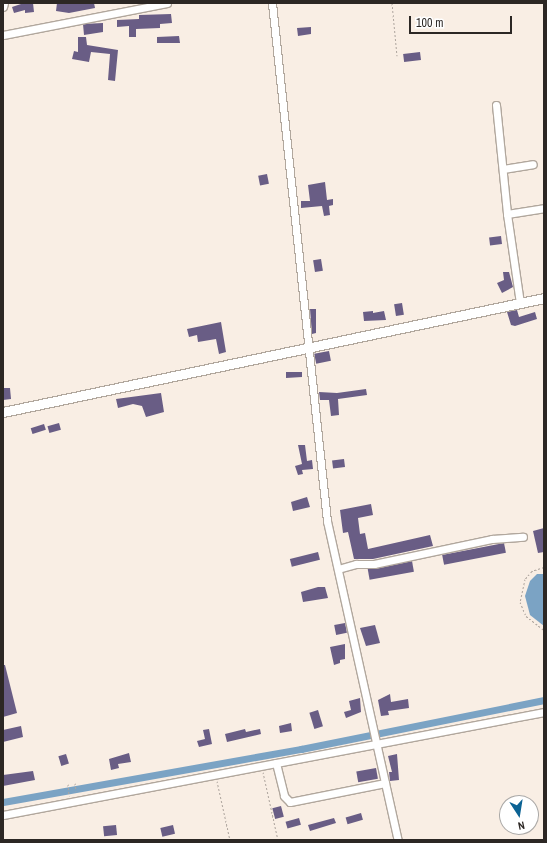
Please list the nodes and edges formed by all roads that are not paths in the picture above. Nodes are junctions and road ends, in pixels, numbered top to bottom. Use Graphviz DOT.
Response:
graph roads {
  1 [pos="4,3"];
  2 [pos="167,3"];
  3 [pos="272,3"];
  4 [pos="3,7"];
  5 [pos="3,35"];
  6 [pos="496,105"];
  7 [pos="533,164"];
  8 [pos="502,169"];
  9 [pos="544,208"];
  10 [pos="507,214"];
  11 [pos="543,300"];
  12 [pos="520,303"];
  13 [pos="308,348"];
  14 [pos="3,412"];
  15 [pos="523,537"];
  16 [pos="338,569"];
  17 [pos="544,712"];
  18 [pos="376,742"];
  19 [pos="276,762"];
  20 [pos="385,783"];
  21 [pos="3,815"];
  22 [pos="398,840"];
  1 -- 4 [label="street"];
  2 -- 5 [label="street"];
  3 -- 13 [label="street"];
  6 -- 8 [label="street"];
  7 -- 8 [label="street"];
  8 -- 10 [label="street"];
  9 -- 10 [label="street"];
  10 -- 12 [label="street"];
  11 -- 12 [label="street"];
  12 -- 13 [label="street"];
  13 -- 14 [label="street"];
  13 -- 16 [label="street"];
  15 -- 16 [label="street"];
  16 -- 18 [label="street"];
  17 -- 18 [label="street"];
  18 -- 19 [label="street"];
  18 -- 20 [label="street"];
  19 -- 20 [label="street"];
  19 -- 21 [label="street"];
  20 -- 22 [label="street"];
}
